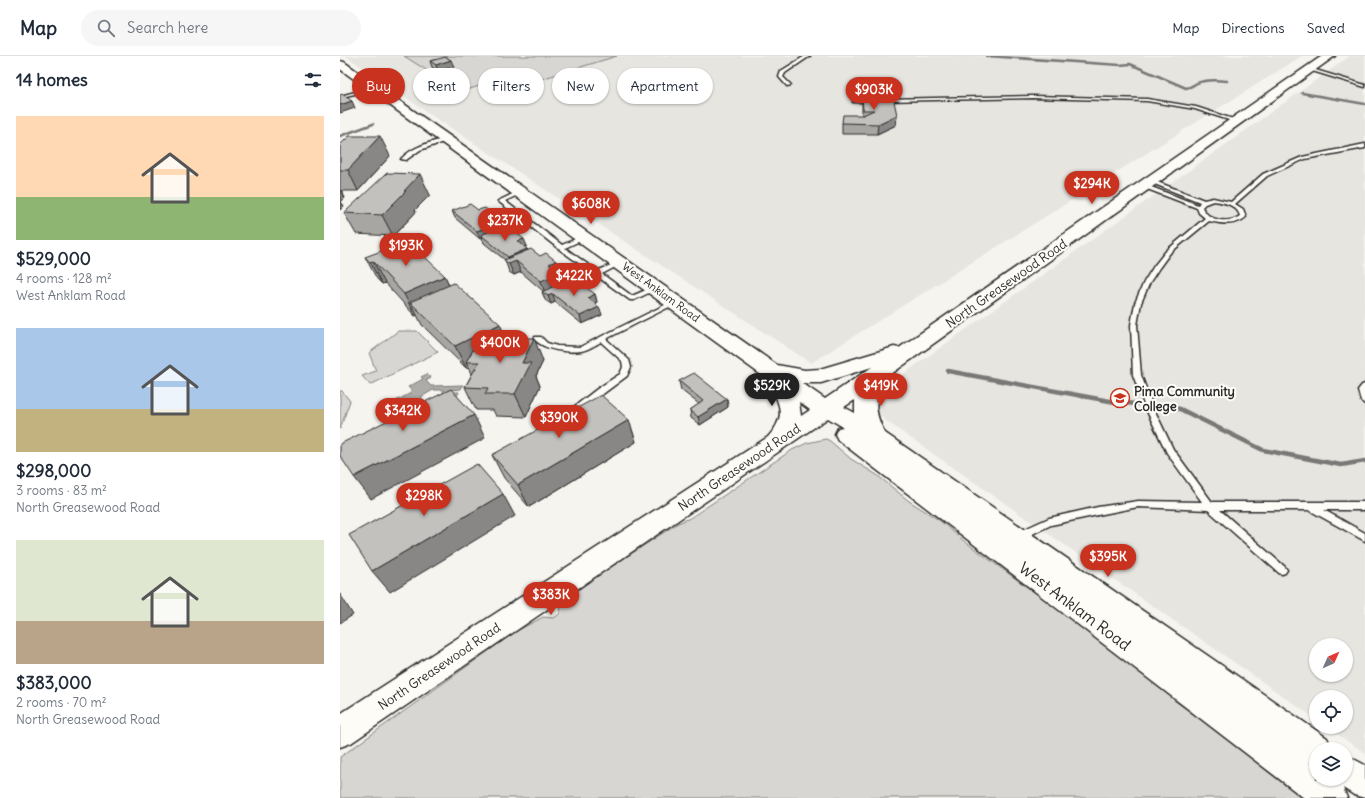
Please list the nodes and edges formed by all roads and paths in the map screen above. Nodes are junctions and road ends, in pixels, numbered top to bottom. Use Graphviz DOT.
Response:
graph roads {
  1 [pos="808,56"];
  2 [pos="1329,56"];
  3 [pos="340,64"];
  4 [pos="1310,69"];
  5 [pos="352,72"];
  6 [pos="789,85"];
  7 [pos="1365,86"];
  8 [pos="352,94"];
  9 [pos="346,95"];
  10 [pos="855,101"];
  11 [pos="397,104"];
  12 [pos="1237,121"];
  13 [pos="447,139"];
  14 [pos="1365,146"];
  15 [pos="404,159"];
  16 [pos="1147,184"];
  17 [pos="521,192"];
  18 [pos="1204,202"];
  19 [pos="1232,204"];
  20 [pos="1199,207"];
  21 [pos="1209,218"];
  22 [pos="584,238"];
  23 [pos="561,248"];
  24 [pos="620,263"];
  25 [pos="597,274"];
  26 [pos="655,288"];
  27 [pos="675,302"];
  28 [pos="538,339"];
  29 [pos="602,339"];
  30 [pos="917,345"];
  31 [pos="771,371"];
  32 [pos="871,377"];
  33 [pos="1365,387"];
  34 [pos="1365,401"];
  35 [pos="825,410"];
  36 [pos="572,412"];
  37 [pos="878,439"];
  38 [pos="775,444"];
  39 [pos="1209,505"];
  40 [pos="1365,506"];
  41 [pos="1311,507"];
  42 [pos="1017,537"];
  43 [pos="1365,537"];
  44 [pos="1282,570"];
  45 [pos="340,732"];
  46 [pos="1309,744"];
  47 [pos="1353,776"];
  48 [pos="1365,784"];
  49 [pos="1331,798"];
  1 -- 6 [label="lane"];
  2 -- 4 [label="main road, North Greasewood Road"];
  3 -- 5 [label="main road, West Anklam Road"];
  4 -- 7 [label="lane"];
  4 -- 12 [label="main road, North Greasewood Road"];
  8 -- 9 [label="lane"];
  10 -- 12 [label="lane"];
  11 -- 13 [label="main road, West Anklam Road"];
  12 -- 16 [label="main road, North Greasewood Road"];
  13 -- 15 [label="lane"];
  13 -- 17 [label="main road, West Anklam Road"];
  14 -- 19 [label="lane"];
  16 -- 18 [label="lane"];
  16 -- 20 [label="lane"];
  16 -- 30 [label="main road, North Greasewood Road"];
  17 -- 22 [label="main road, West Anklam Road"];
  17 -- 23 [label="lane"];
  18 -- 19 [label="lane"];
  18 -- 20 [label="lane"];
  19 -- 21 [label="lane"];
  20 -- 21 [label="lane"];
  21 -- 39 [label="lane"];
  22 -- 23 [label="lane"];
  22 -- 24 [label="main road, West Anklam Road"];
  23 -- 25 [label="lane"];
  24 -- 25 [label="lane"];
  24 -- 26 [label="main road, West Anklam Road"];
  25 -- 26 [label="lane"];
  26 -- 27 [label="main road, West Anklam Road"];
  27 -- 29 [label="lane"];
  27 -- 31 [label="main road, West Anklam Road"];
  28 -- 29 [label="lane"];
  29 -- 36 [label="lane"];
  30 -- 31 [label="main road"];
  30 -- 32 [label="main road, North Greasewood Road"];
  31 -- 35 [label="main road, West Anklam Road"];
  31 -- 38 [label="main road"];
  32 -- 35 [label="main road, North Greasewood Road"];
  32 -- 37 [label="main road"];
  33 -- 34 [label="lane"];
  35 -- 37 [label="main road, West Anklam Road"];
  35 -- 38 [label="main road, North Greasewood Road"];
  35 -- 49 [label="main road, West Anklam Road"];
  37 -- 42 [label="main road, West Anklam Road"];
  38 -- 45 [label="main road, North Greasewood Road"];
  39 -- 41 [label="lane"];
  39 -- 42 [label="lane"];
  39 -- 44 [label="lane"];
  40 -- 41 [label="lane"];
  41 -- 43 [label="lane"];
  42 -- 46 [label="main road, West Anklam Road"];
  47 -- 48 [label="main road"];
}
